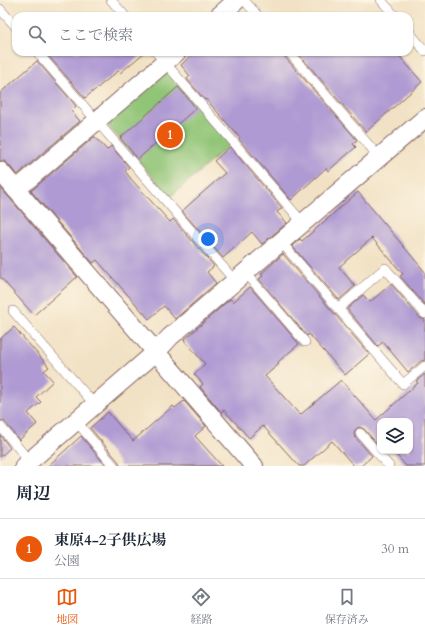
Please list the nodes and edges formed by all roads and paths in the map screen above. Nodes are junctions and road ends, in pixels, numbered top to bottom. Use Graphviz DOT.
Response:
graph roads {
  1 [pos="111,0"];
  2 [pos="238,0"];
  3 [pos="244,0"];
  4 [pos="381,0"];
  5 [pos="0,9"];
  6 [pos="122,12"];
  7 [pos="224,12"];
  8 [pos="254,12"];
  9 [pos="392,12"];
  10 [pos="12,22"];
  11 [pos="413,37"];
  12 [pos="425,51"];
  13 [pos="40,56"];
  14 [pos="166,56"];
  15 [pos="292,56"];
  16 [pos="97,121"];
  17 [pos="424,121"];
  18 [pos="379,157"];
  19 [pos="0,171"];
  20 [pos="16,190"];
  21 [pos="303,223"];
  22 [pos="280,242"];
  23 [pos="240,277"];
  24 [pos="338,309"];
  25 [pos="13,311"];
  26 [pos="425,314"];
  27 [pos="305,342"];
  28 [pos="156,352"];
  29 [pos="425,366"];
  30 [pos="95,405"];
  31 [pos="76,421"];
  32 [pos="0,426"];
  33 [pos="360,433"];
  34 [pos="29,464"];
  35 [pos="114,466"];
  36 [pos="254,466"];
  37 [pos="389,466"];
  1 -- 6 [label="lane"];
  2 -- 7 [label="street"];
  3 -- 8 [label="lane"];
  4 -- 9 [label="lane"];
  5 -- 10 [label="lane"];
  11 -- 12 [label="lane"];
  13 -- 16 [label="lane"];
  14 -- 16 [label="street"];
  14 -- 21 [label="lane"];
  15 -- 18 [label="lane"];
  16 -- 20 [label="street"];
  16 -- 23 [label="lane"];
  17 -- 18 [label="street"];
  18 -- 21 [label="street"];
  19 -- 20 [label="street"];
  20 -- 28 [label="street"];
  21 -- 22 [label="street"];
  22 -- 23 [label="street"];
  22 -- 24 [label="lane"];
  23 -- 27 [label="lane"];
  23 -- 28 [label="street"];
  24 -- 26 [label="lane"];
  24 -- 29 [label="lane"];
  25 -- 30 [label="lane"];
  28 -- 30 [label="street"];
  28 -- 36 [label="street"];
  30 -- 31 [label="street"];
  31 -- 34 [label="street"];
  31 -- 35 [label="lane"];
  32 -- 34 [label="lane"];
  33 -- 37 [label="lane"];
}
